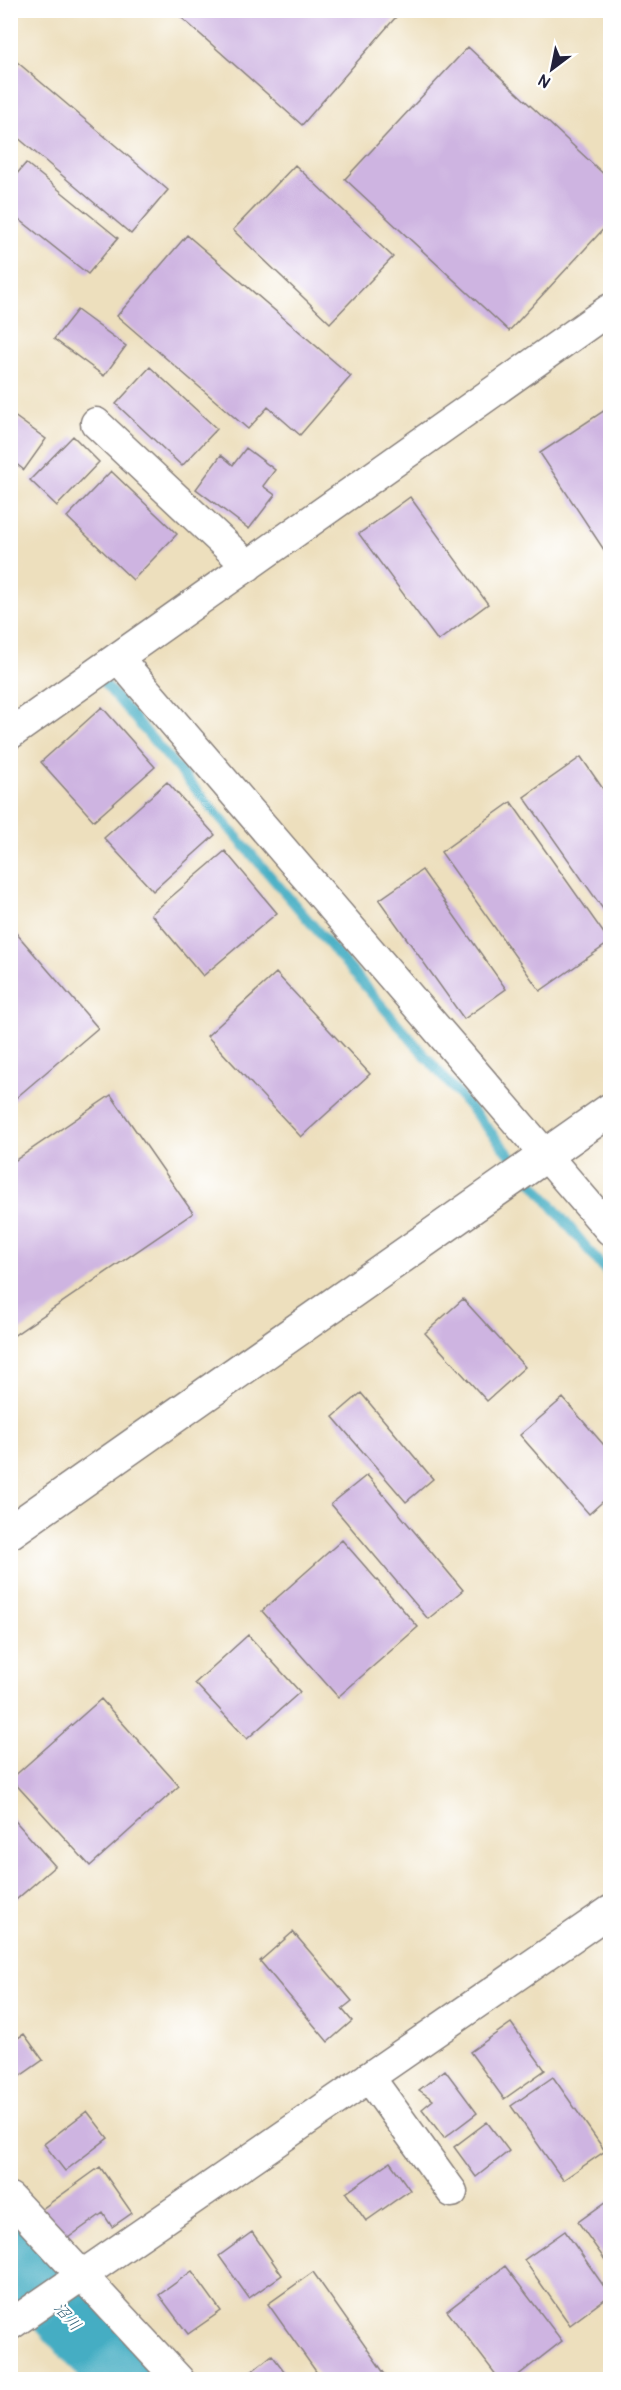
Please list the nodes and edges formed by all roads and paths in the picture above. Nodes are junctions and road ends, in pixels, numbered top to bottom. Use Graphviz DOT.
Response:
graph roads {
  1 [pos="610,309"];
  2 [pos="96,423"];
  3 [pos="248,566"];
  4 [pos="118,658"];
  5 [pos="10,734"];
  6 [pos="610,1110"];
  7 [pos="546,1153"];
  8 [pos="610,1230"];
  9 [pos="10,1532"];
  10 [pos="610,1911"];
  11 [pos="369,2077"];
  12 [pos="452,2192"];
  13 [pos="10,2198"];
  14 [pos="81,2275"];
  15 [pos="16,2310"];
  16 [pos="179,2379"];
  1 -- 3 [label="street"];
  2 -- 3 [label="street"];
  3 -- 4 [label="street"];
  4 -- 5 [label="street"];
  4 -- 7 [label="street"];
  6 -- 7 [label="street"];
  7 -- 8 [label="street"];
  7 -- 9 [label="street"];
  10 -- 11 [label="street"];
  11 -- 12 [label="street"];
  11 -- 14 [label="street"];
  13 -- 14 [label="street"];
  14 -- 15 [label="street"];
  14 -- 16 [label="street"];
}
